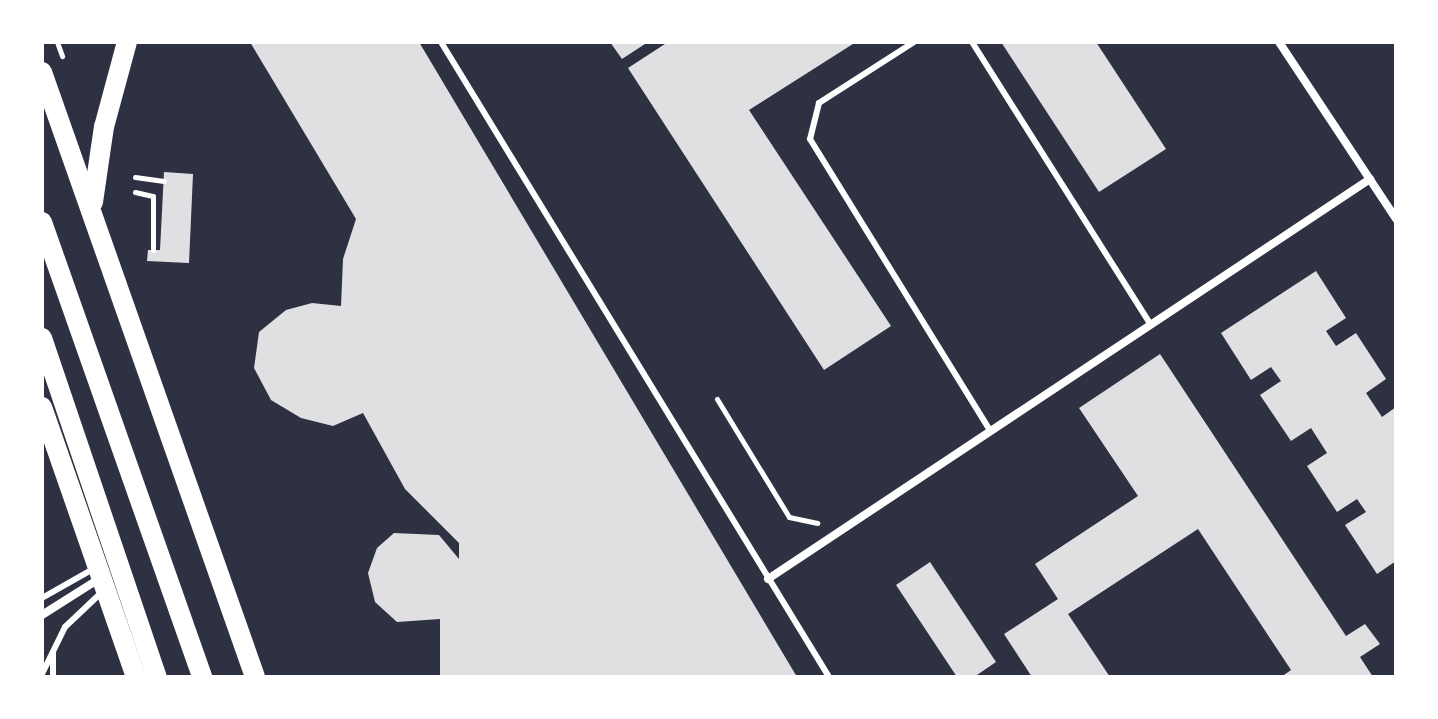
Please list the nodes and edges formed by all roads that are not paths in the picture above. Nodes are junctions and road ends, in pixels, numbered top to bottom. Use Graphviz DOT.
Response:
graph roads {
  1 [pos="127,42"];
  2 [pos="441,42"];
  3 [pos="914,42"];
  4 [pos="972,42"];
  5 [pos="1279,42"];
  6 [pos="42,72"];
  7 [pos="1370,179"];
  8 [pos="92,207"];
  9 [pos="1396,219"];
  10 [pos="42,222"];
  11 [pos="1151,325"];
  12 [pos="42,338"];
  13 [pos="42,407"];
  14 [pos="991,432"];
  15 [pos="47,435"];
  16 [pos="101,578"];
  17 [pos="768,579"];
  18 [pos="42,598"];
  19 [pos="42,615"];
  20 [pos="235,620"];
  21 [pos="54,646"];
  22 [pos="134,671"];
  23 [pos="42,674"];
  24 [pos="53,677"];
  25 [pos="157,677"];
  26 [pos="202,677"];
  27 [pos="245,677"];
  28 [pos="255,677"];
  29 [pos="829,677"];
  1 -- 8 [label="main road"];
  2 -- 17 [label="lane"];
  3 -- 14 [label="lane"];
  4 -- 11 [label="lane"];
  5 -- 7 [label="street"];
  6 -- 8 [label="main road"];
  7 -- 9 [label="street"];
  7 -- 11 [label="street"];
  8 -- 20 [label="main road"];
  10 -- 26 [label="main road"];
  11 -- 14 [label="street"];
  12 -- 25 [label="main road"];
  13 -- 15 [label="main road"];
  14 -- 17 [label="street"];
  15 -- 16 [label="main road"];
  16 -- 18 [label="lane"];
  16 -- 19 [label="street"];
  16 -- 21 [label="lane"];
  16 -- 22 [label="main road"];
  17 -- 29 [label="lane"];
  20 -- 27 [label="main road"];
  20 -- 28 [label="main road"];
  21 -- 23 [label="lane"];
  21 -- 24 [label="lane"];
}
